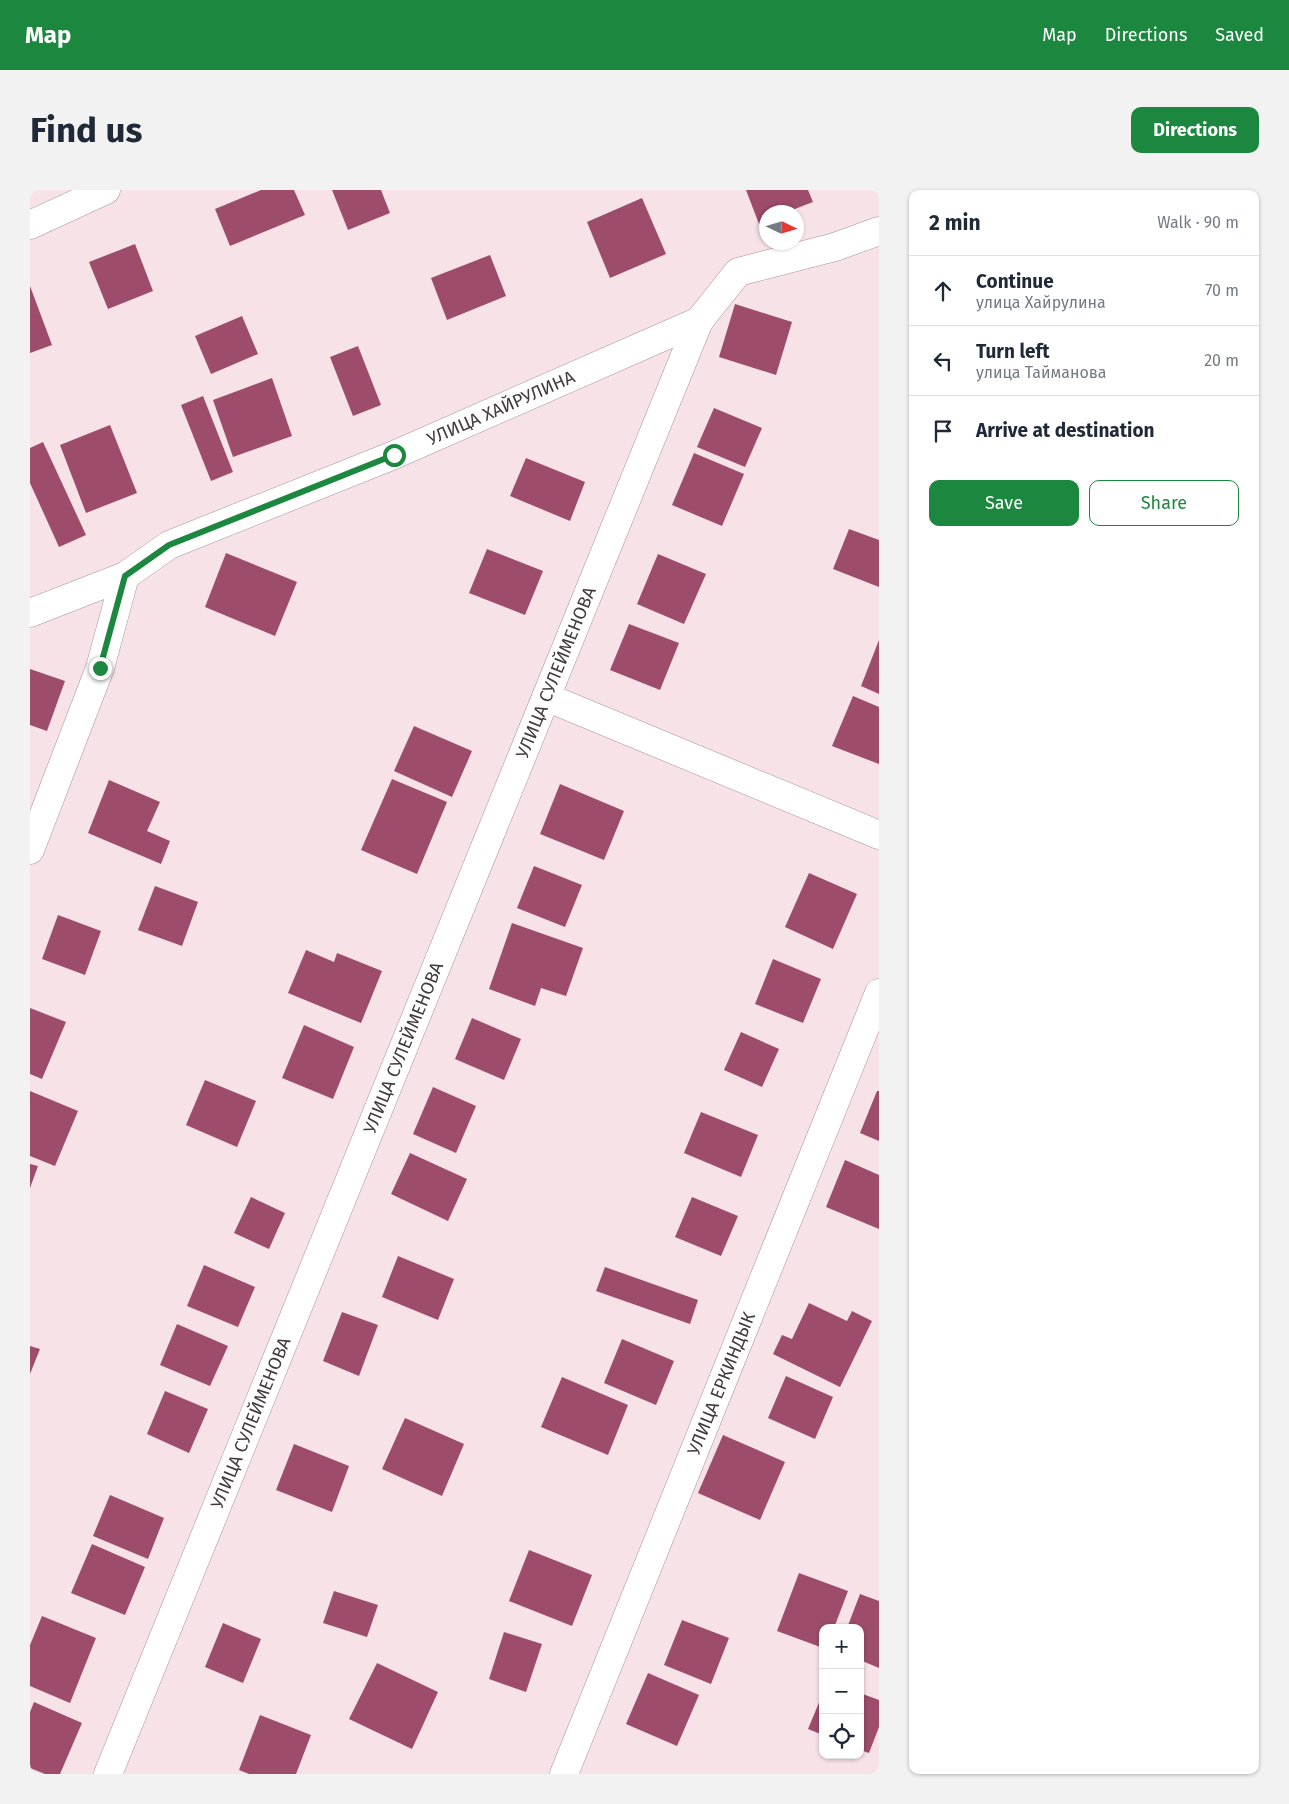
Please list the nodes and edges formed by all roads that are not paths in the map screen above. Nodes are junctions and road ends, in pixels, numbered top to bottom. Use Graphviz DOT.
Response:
graph roads {
  1 [pos="106,190"];
  2 [pos="30,225"];
  3 [pos="879,231"];
  4 [pos="699,321"];
  5 [pos="125,576"];
  6 [pos="30,613"];
  7 [pos="546,697"];
  8 [pos="879,835"];
  9 [pos="30,850"];
  10 [pos="879,993"];
  11 [pos="108,1774"];
  12 [pos="564,1774"];
  1 -- 2 [label="street"];
  3 -- 4 [label="street, УЛИЦА ХАЙРУЛИНА"];
  4 -- 5 [label="street, УЛИЦА ХАЙРУЛИНА"];
  4 -- 7 [label="street, УЛИЦА СУЛЕЙМЕНОВА"];
  5 -- 6 [label="street, УЛИЦА ХАЙРУЛИНА"];
  5 -- 9 [label="street"];
  7 -- 8 [label="street"];
  7 -- 11 [label="street, УЛИЦА СУЛЕЙМЕНОВА"];
  10 -- 12 [label="street, УЛИЦА ЕРКИНДЫК"];
}
